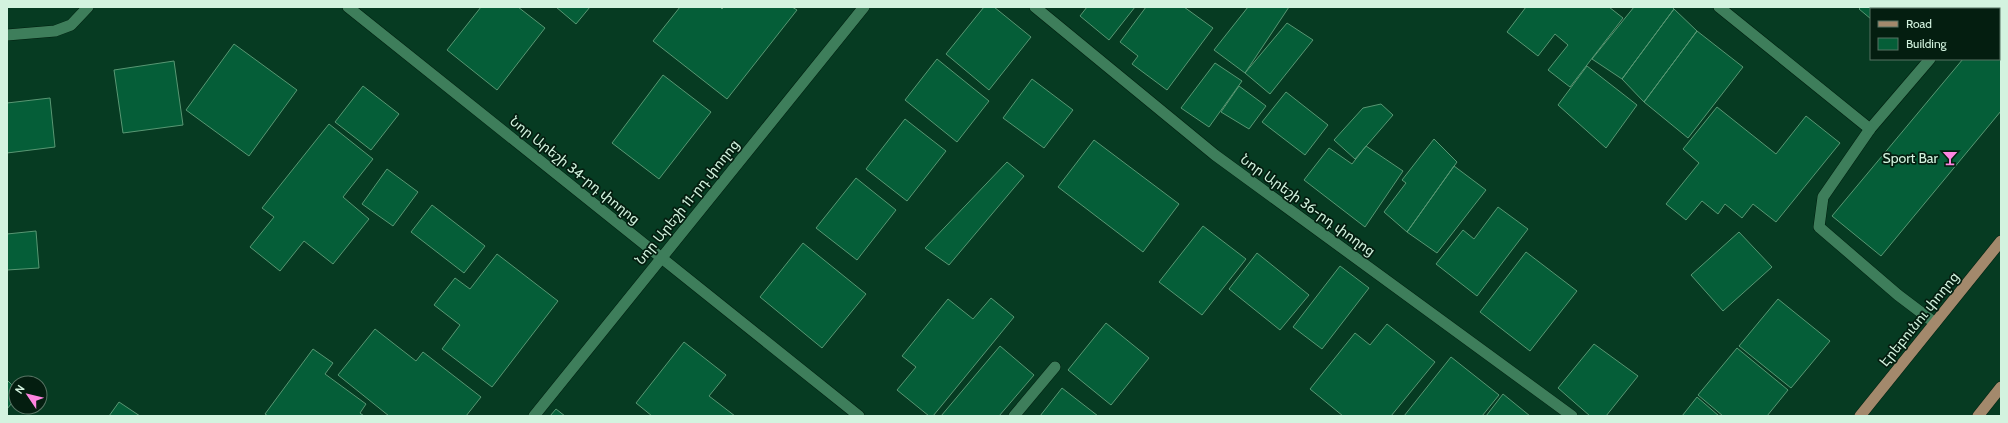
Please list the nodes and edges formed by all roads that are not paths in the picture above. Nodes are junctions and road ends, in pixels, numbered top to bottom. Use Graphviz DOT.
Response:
graph roads {
  1 [pos="88,7"];
  2 [pos="348,7"];
  3 [pos="864,7"];
  4 [pos="1035,7"];
  5 [pos="1719,7"];
  6 [pos="7,35"];
  7 [pos="1929,60"];
  8 [pos="1870,129"];
  9 [pos="2001,241"];
  10 [pos="661,257"];
  11 [pos="1935,323"];
  12 [pos="1055,367"];
  13 [pos="2001,387"];
  14 [pos="534,416"];
  15 [pos="859,416"];
  16 [pos="1014,416"];
  17 [pos="1572,416"];
  18 [pos="1860,416"];
  19 [pos="1978,416"];
  1 -- 6 [label="street"];
  2 -- 10 [label="street, Նոր Արեշի 34-րդ փողոց"];
  3 -- 10 [label="street, Նոր Արեշի 11-րդ փողոց"];
  4 -- 17 [label="street, Նոր Արեշի 36-րդ փողոց"];
  5 -- 8 [label="street"];
  7 -- 8 [label="street"];
  8 -- 11 [label="street"];
  9 -- 11 [label="main road, Էրեբունու փողոց"];
  10 -- 14 [label="street, Նոր Արեշի 11-րդ փողոց"];
  10 -- 15 [label="street, Նոր Արեշի 34-րդ փողոց"];
  11 -- 18 [label="main road, Էրեբունու փողոց"];
  12 -- 16 [label="street"];
  13 -- 19 [label="main road"];
}
